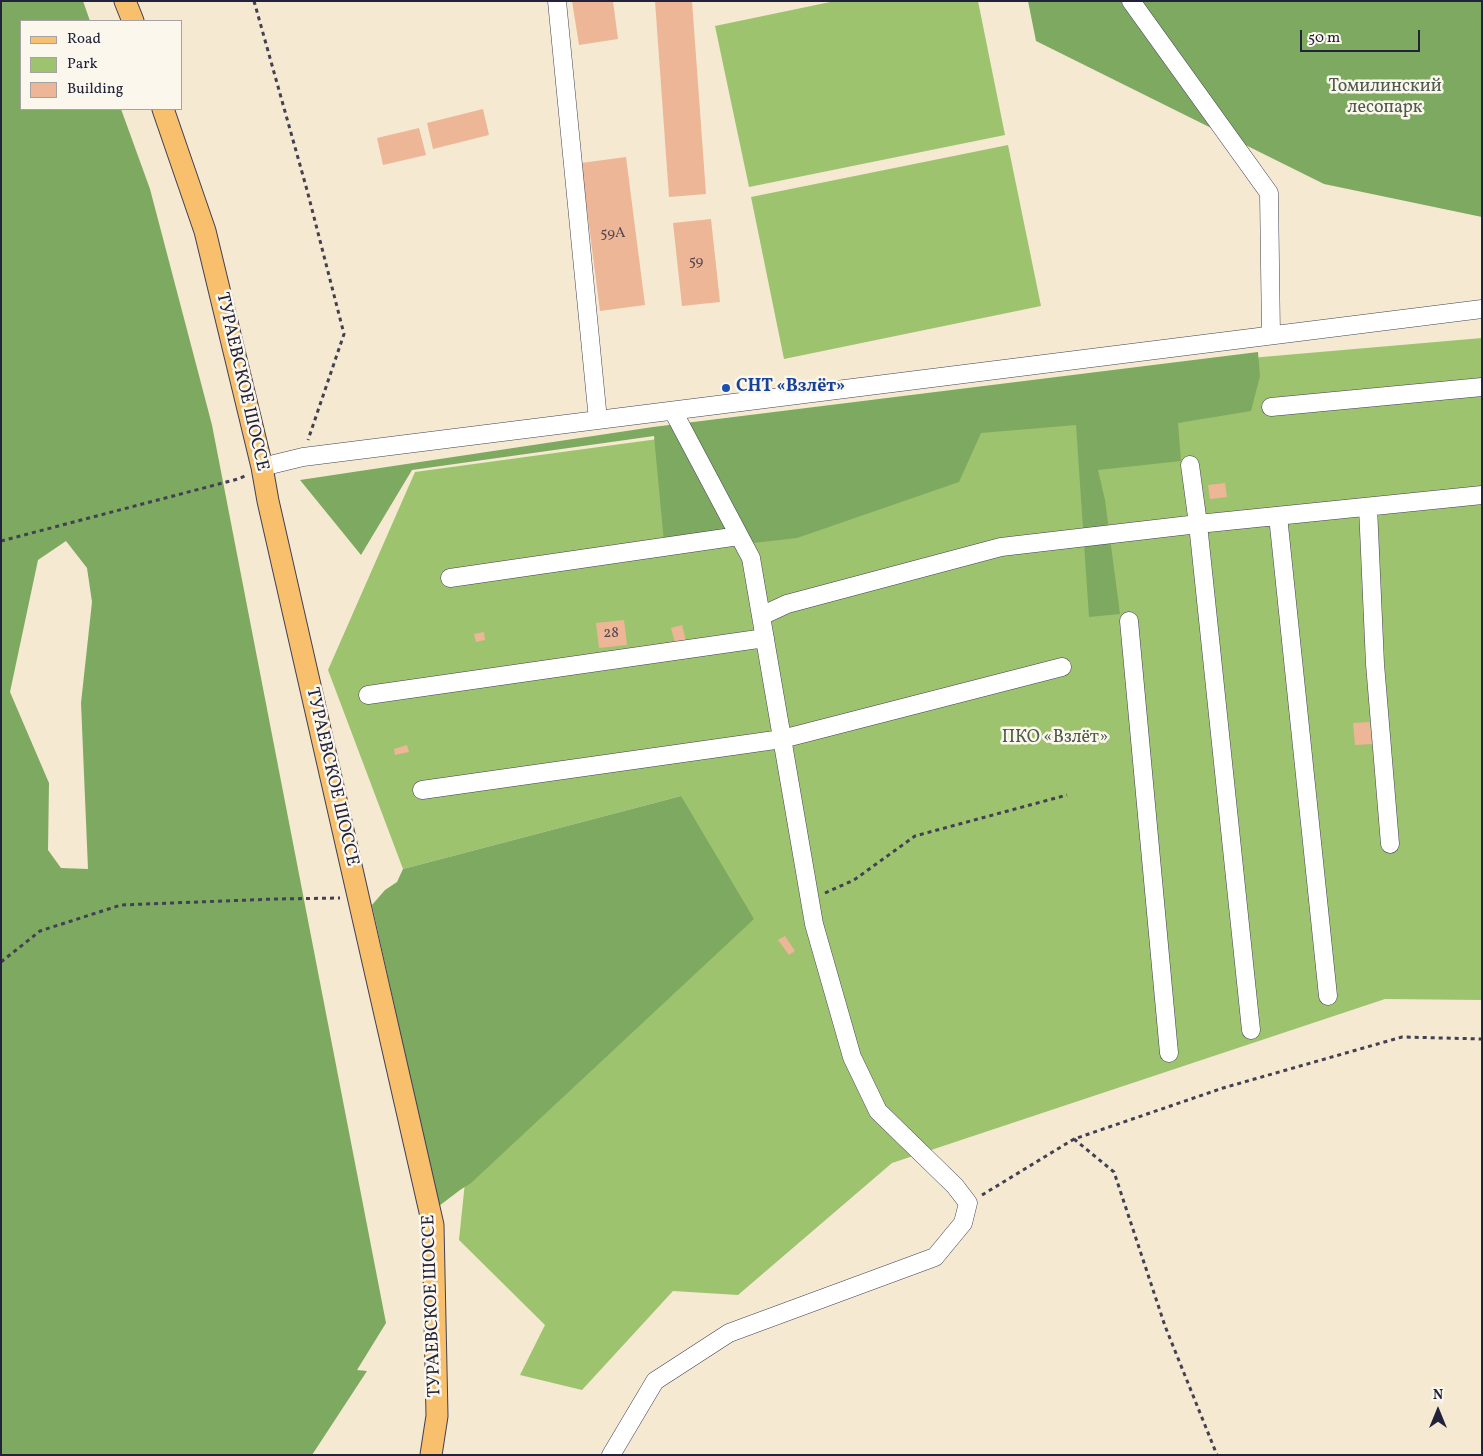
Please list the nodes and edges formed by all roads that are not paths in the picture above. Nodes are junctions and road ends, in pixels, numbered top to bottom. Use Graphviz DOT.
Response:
graph roads {
  1 [pos="125,1"];
  2 [pos="557,1"];
  3 [pos="1131,1"];
  4 [pos="133,20"];
  5 [pos="164,110"];
  6 [pos="1482,309"];
  7 [pos="1271,335"];
  8 [pos="1482,387"];
  9 [pos="1271,407"];
  10 [pos="673,411"];
  11 [pos="598,420"];
  12 [pos="1190,465"];
  13 [pos="262,467"];
  14 [pos="1482,496"];
  15 [pos="1368,507"];
  16 [pos="1278,516"];
  17 [pos="1198,524"];
  18 [pos="739,536"];
  19 [pos="450,578"];
  20 [pos="761,616"];
  21 [pos="1129,621"];
  22 [pos="765,638"];
  23 [pos="1062,667"];
  24 [pos="368,695"];
  25 [pos="782,739"];
  26 [pos="422,790"];
  27 [pos="1390,844"];
  28 [pos="1328,996"];
  29 [pos="1251,1030"];
  30 [pos="1169,1053"];
  31 [pos="430,1455"];
  32 [pos="611,1455"];
  1 -- 4 [label="main road"];
  2 -- 11 [label="street"];
  3 -- 7 [label="street"];
  5 -- 13 [label="main road, ТУРАЕВСКОЕ ШОССЕ"];
  6 -- 7 [label="street"];
  7 -- 10 [label="street"];
  8 -- 9 [label="street"];
  10 -- 11 [label="street"];
  10 -- 18 [label="street"];
  11 -- 13 [label="street"];
  12 -- 17 [label="street"];
  13 -- 31 [label="main road, ТУРАЕВСКОЕ ШОССЕ"];
  14 -- 15 [label="street"];
  15 -- 16 [label="street"];
  15 -- 27 [label="street"];
  16 -- 17 [label="street"];
  16 -- 28 [label="street"];
  17 -- 20 [label="street"];
  17 -- 29 [label="street"];
  18 -- 19 [label="street"];
  18 -- 20 [label="street"];
  20 -- 22 [label="street"];
  21 -- 30 [label="street"];
  22 -- 24 [label="street"];
  22 -- 25 [label="street"];
  23 -- 25 [label="street"];
  25 -- 26 [label="street"];
  25 -- 32 [label="street"];
}
